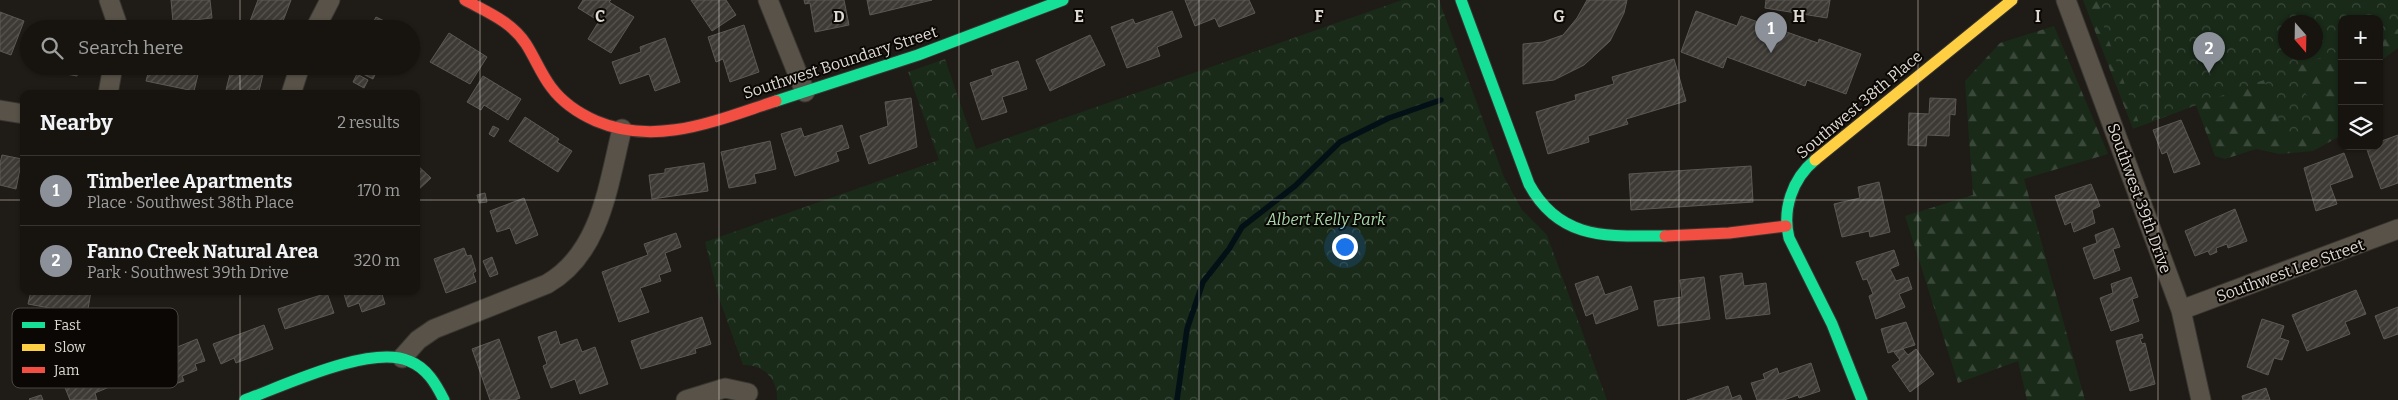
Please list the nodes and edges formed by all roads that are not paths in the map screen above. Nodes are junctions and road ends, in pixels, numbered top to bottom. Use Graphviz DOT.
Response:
graph roads {
  1 [pos="109,0"];
  2 [pos="330,0"];
  3 [pos="465,0"];
  4 [pos="768,0"];
  5 [pos="1063,0"];
  6 [pos="1461,0"];
  7 [pos="2012,0"];
  8 [pos="2066,0"];
  9 [pos="116,20"];
  10 [pos="320,20"];
  11 [pos="111,75"];
  12 [pos="297,75"];
  13 [pos="109,90"];
  14 [pos="292,90"];
  15 [pos="805,92"];
  16 [pos="0,110"];
  17 [pos="20,113"];
  18 [pos="622,129"];
  19 [pos="1786,226"];
  20 [pos="2398,229"];
  21 [pos="2181,310"];
  22 [pos="402,358"];
  23 [pos="748,392"];
  24 [pos="245,400"];
  25 [pos="444,400"];
  26 [pos="686,400"];
  27 [pos="1862,400"];
  28 [pos="2201,400"];
  1 -- 9 [label="street"];
  2 -- 10 [label="street"];
  3 -- 18 [label="street, Southwest Boundary Street"];
  4 -- 15 [label="street"];
  5 -- 15 [label="street, Southwest Boundary Street"];
  6 -- 19 [label="street"];
  7 -- 19 [label="street, Southwest 38th Place"];
  8 -- 21 [label="street, Southwest 39th Drive"];
  11 -- 13 [label="street"];
  12 -- 14 [label="street"];
  15 -- 18 [label="street, Southwest Boundary Street"];
  16 -- 17 [label="street"];
  18 -- 22 [label="street"];
  19 -- 27 [label="street, Southwest 38th Place"];
  20 -- 21 [label="street, Southwest Lee Street"];
  21 -- 28 [label="street, Southwest 39th Drive"];
  22 -- 24 [label="street"];
  22 -- 25 [label="street"];
  23 -- 26 [label="street"];
}
